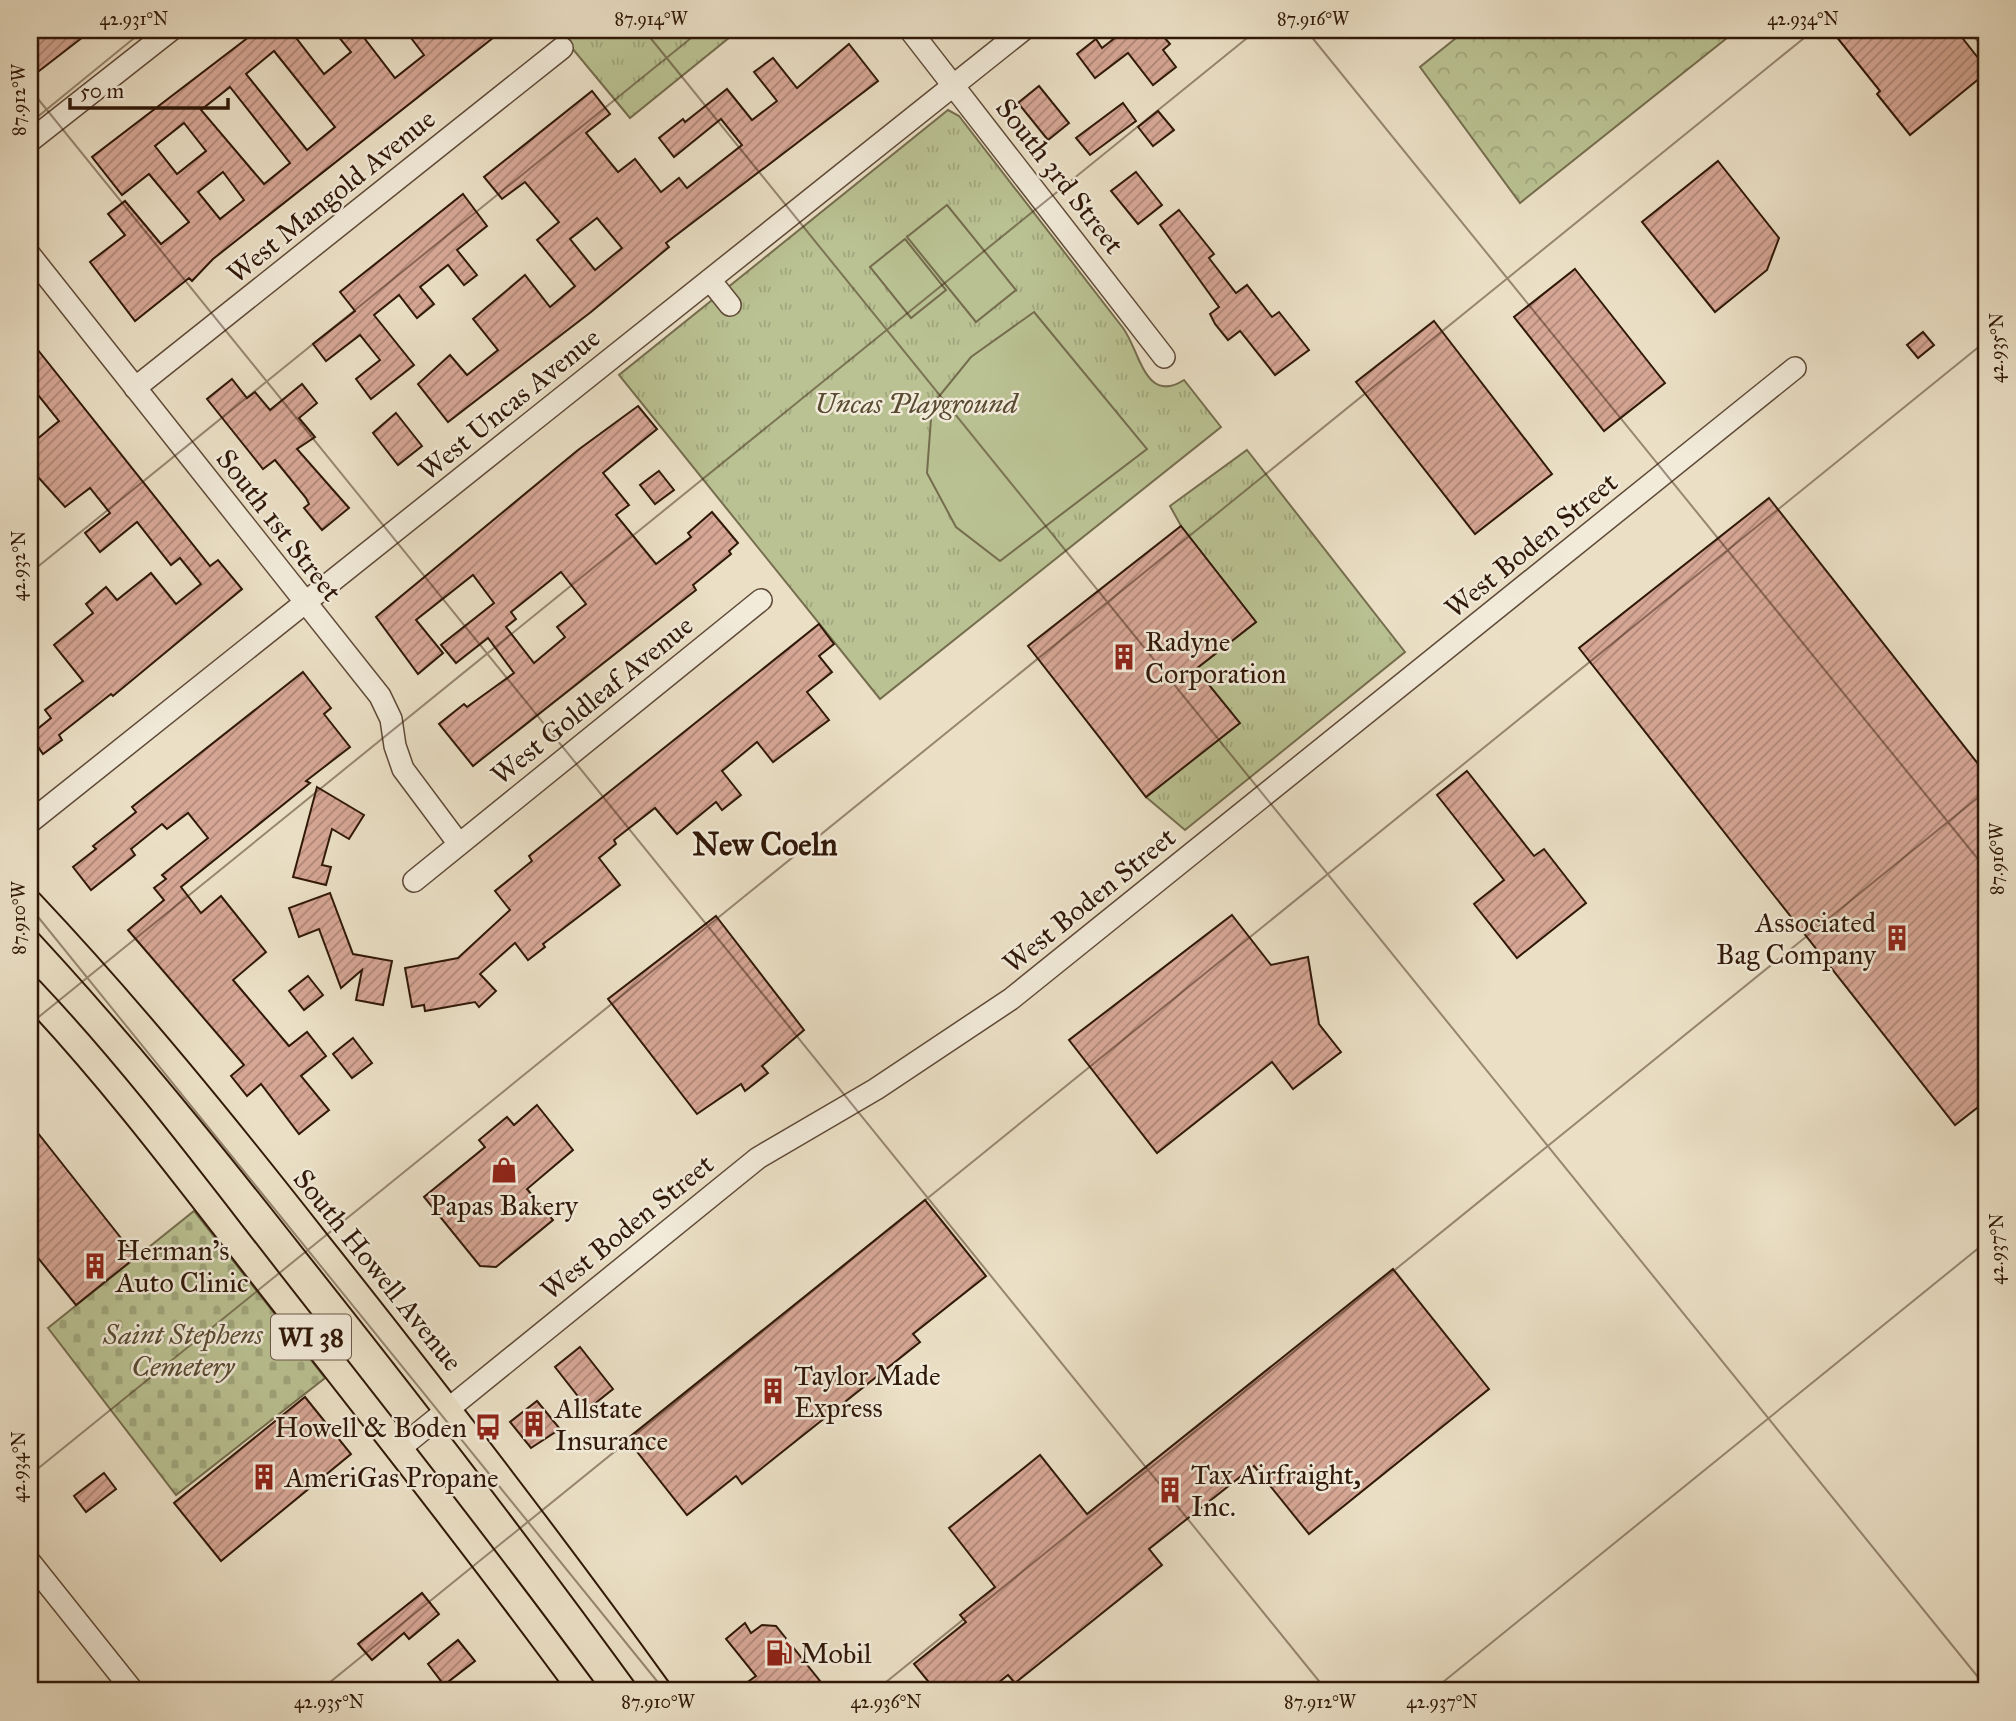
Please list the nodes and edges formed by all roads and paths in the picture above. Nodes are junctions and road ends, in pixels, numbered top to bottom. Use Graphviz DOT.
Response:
graph roads {
  1 [pos="171,30"];
  2 [pos="910,30"];
  3 [pos="1023,30"];
  4 [pos="562,48"];
  5 [pos="954,85"];
  6 [pos="30,141"];
  7 [pos="30,255"];
  8 [pos="710,279"];
  9 [pos="730,305"];
  10 [pos="1164,357"];
  11 [pos="1795,368"];
  12 [pos="135,388"];
  13 [pos="761,600"];
  14 [pos="305,603"];
  15 [pos="30,822"];
  16 [pos="459,844"];
  17 [pos="414,881"];
  18 [pos="30,904"];
  19 [pos="30,991"];
  20 [pos="449,1408"];
  21 [pos="399,1449"];
  22 [pos="30,1562"];
  23 [pos="127,1689"];
  24 [pos="583,1691"];
  25 [pos="658,1691"];
  1 -- 6 [label="street"];
  2 -- 5 [label="street, South 3rd Street"];
  3 -- 5 [label="street, West Uncas Avenue"];
  4 -- 12 [label="street, West Mangold Avenue"];
  5 -- 8 [label="street, West Uncas Avenue"];
  5 -- 10 [label="street, South 3rd Street"];
  7 -- 12 [label="street, South 1st Street"];
  8 -- 9 [label="street"];
  8 -- 14 [label="street, West Uncas Avenue"];
  11 -- 20 [label="street, West Boden Street"];
  12 -- 14 [label="street, South 1st Street"];
  13 -- 16 [label="street, West Goldleaf Avenue"];
  14 -- 15 [label="street, West Uncas Avenue"];
  14 -- 16 [label="street, South 1st Street"];
  16 -- 17 [label="street, West Goldleaf Avenue"];
  18 -- 20 [label="main road, South Howell Avenue / WI 38"];
  19 -- 21 [label="main road, WI 38"];
  20 -- 21 [label="street, West Boden Street"];
  20 -- 25 [label="main road, South Howell Avenue / WI 38"];
  21 -- 24 [label="main road, WI 38"];
  22 -- 23 [label="street"];
}
